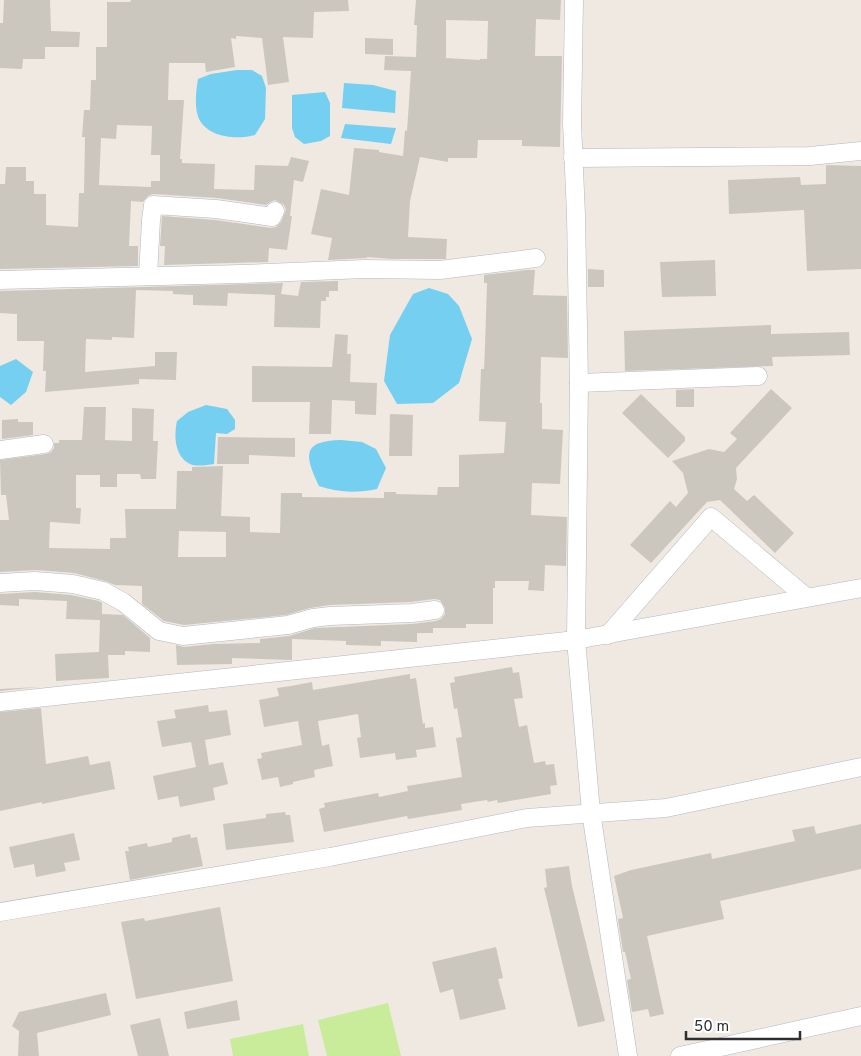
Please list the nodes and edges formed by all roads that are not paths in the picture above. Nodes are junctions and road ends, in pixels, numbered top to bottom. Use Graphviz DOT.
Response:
graph roads {
  1 [pos="574,0"];
  2 [pos="861,151"];
  3 [pos="574,158"];
  4 [pos="275,211"];
  5 [pos="536,258"];
  6 [pos="148,276"];
  7 [pos="0,280"];
  8 [pos="758,376"];
  9 [pos="579,382"];
  10 [pos="44,444"];
  11 [pos="0,450"];
  12 [pos="0,583"];
  13 [pos="861,588"];
  14 [pos="806,597"];
  15 [pos="435,610"];
  16 [pos="608,635"];
  17 [pos="576,640"];
  18 [pos="0,702"];
  19 [pos="861,767"];
  20 [pos="591,812"];
  21 [pos="0,912"];
  22 [pos="861,1016"];
  23 [pos="718,1052"];
  24 [pos="628,1056"];
  25 [pos="680,1056"];
  1 -- 3 [label="street"];
  2 -- 3 [label="street"];
  3 -- 9 [label="street"];
  4 -- 6 [label="street"];
  5 -- 6 [label="street"];
  6 -- 7 [label="street"];
  8 -- 9 [label="street"];
  9 -- 17 [label="street"];
  10 -- 11 [label="street"];
  12 -- 15 [label="street"];
  13 -- 14 [label="street"];
  14 -- 16 [label="street"];
  14 -- 16 [label="street"];
  16 -- 17 [label="street"];
  17 -- 18 [label="street"];
  17 -- 20 [label="street"];
  19 -- 20 [label="street"];
  20 -- 21 [label="street"];
  20 -- 24 [label="street"];
  22 -- 23 [label="street"];
  23 -- 25 [label="street"];
}
